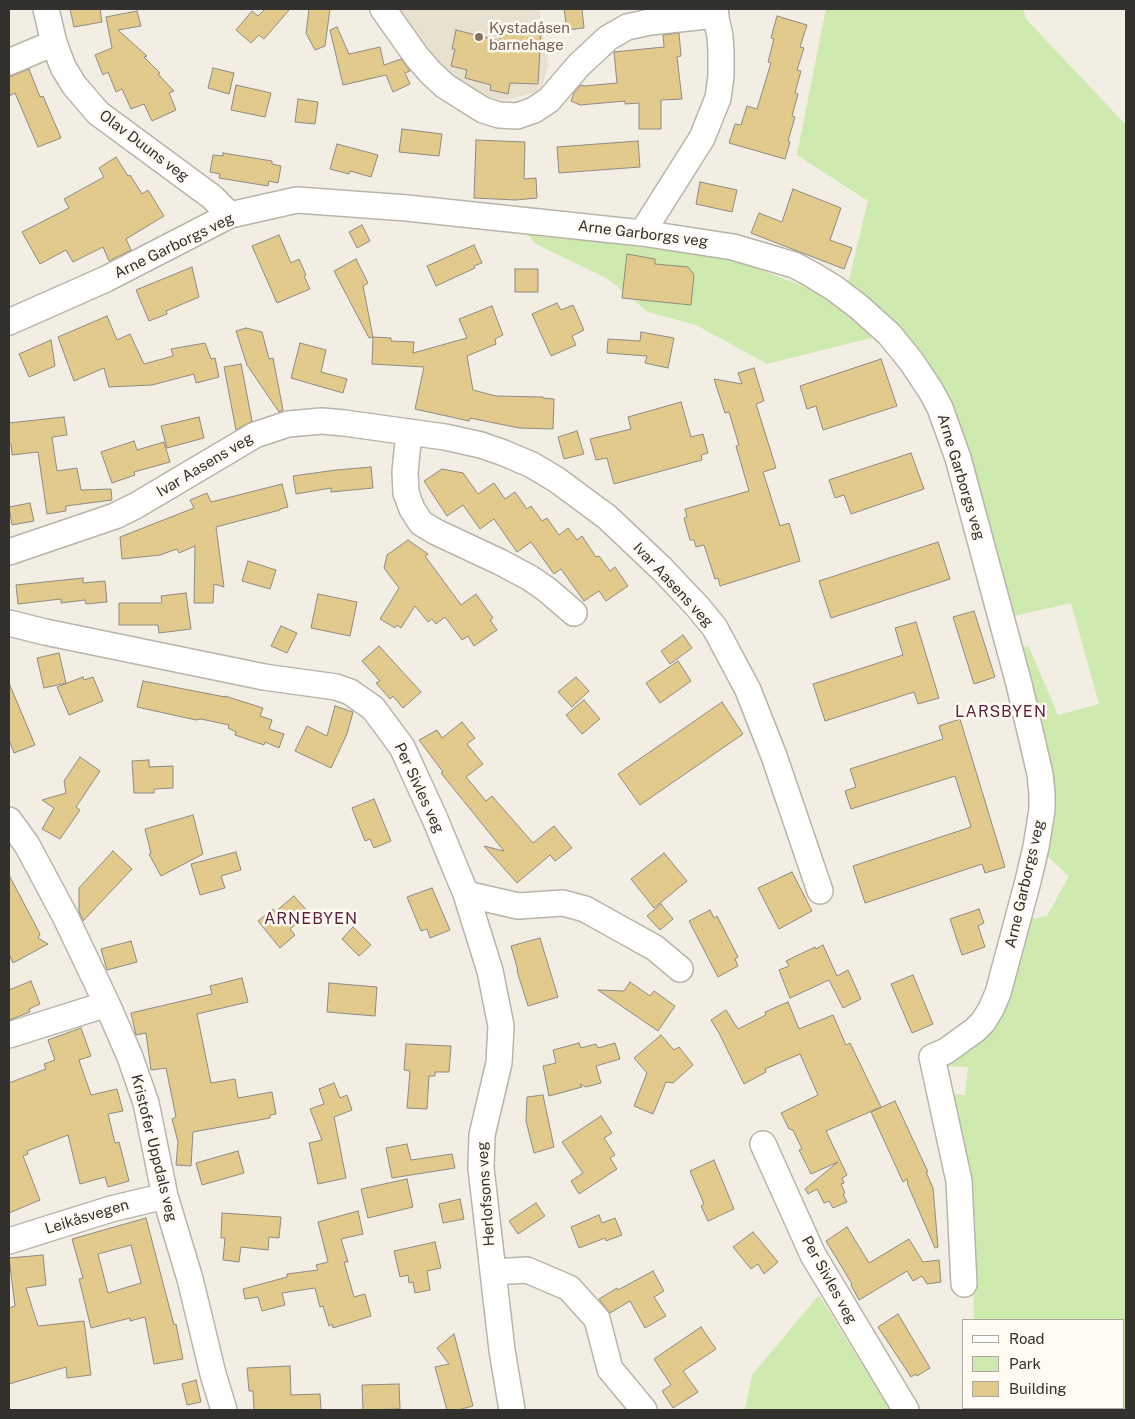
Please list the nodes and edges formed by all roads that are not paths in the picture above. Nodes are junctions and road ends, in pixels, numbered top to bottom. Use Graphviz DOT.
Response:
graph roads {
  1 [pos="46,9"];
  2 [pos="383,9"];
  3 [pos="715,12"];
  4 [pos="54,43"];
  5 [pos="9,62"];
  6 [pos="230,215"];
  7 [pos="642,233"];
  8 [pos="9,322"];
  9 [pos="409,432"];
  10 [pos="9,552"];
  11 [pos="574,613"];
  12 [pos="9,623"];
  13 [pos="9,820"];
  14 [pos="820,891"];
  15 [pos="466,894"];
  16 [pos="680,969"];
  17 [pos="107,1004"];
  18 [pos="9,1035"];
  19 [pos="763,1144"];
  20 [pos="165,1196"];
  21 [pos="9,1241"];
  22 [pos="493,1272"];
  23 [pos="964,1284"];
  24 [pos="224,1410"];
  25 [pos="512,1410"];
  26 [pos="644,1410"];
  27 [pos="906,1410"];
  1 -- 4 [label="street, Olav Duuns veg"];
  2 -- 3 [label="street"];
  3 -- 7 [label="street"];
  4 -- 5 [label="street"];
  4 -- 6 [label="street, Olav Duuns veg"];
  6 -- 7 [label="street, Arne Garborgs veg"];
  6 -- 8 [label="street, Arne Garborgs veg"];
  7 -- 23 [label="street, Arne Garborgs veg"];
  9 -- 10 [label="street, Ivar Aasens veg"];
  9 -- 11 [label="street"];
  9 -- 14 [label="street, Ivar Aasens veg"];
  12 -- 15 [label="street, Per Sivles veg"];
  13 -- 17 [label="street, Kristofer Uppdals veg"];
  15 -- 16 [label="street"];
  15 -- 22 [label="street, Herlofsons veg"];
  17 -- 18 [label="street"];
  17 -- 20 [label="street, Kristofer Uppdals veg"];
  19 -- 27 [label="street, Per Sivles veg"];
  20 -- 21 [label="street, Leikåsvegen"];
  20 -- 24 [label="street, Kristofer Uppdals veg"];
  22 -- 25 [label="street, Herlofsons veg"];
  22 -- 26 [label="street"];
}
